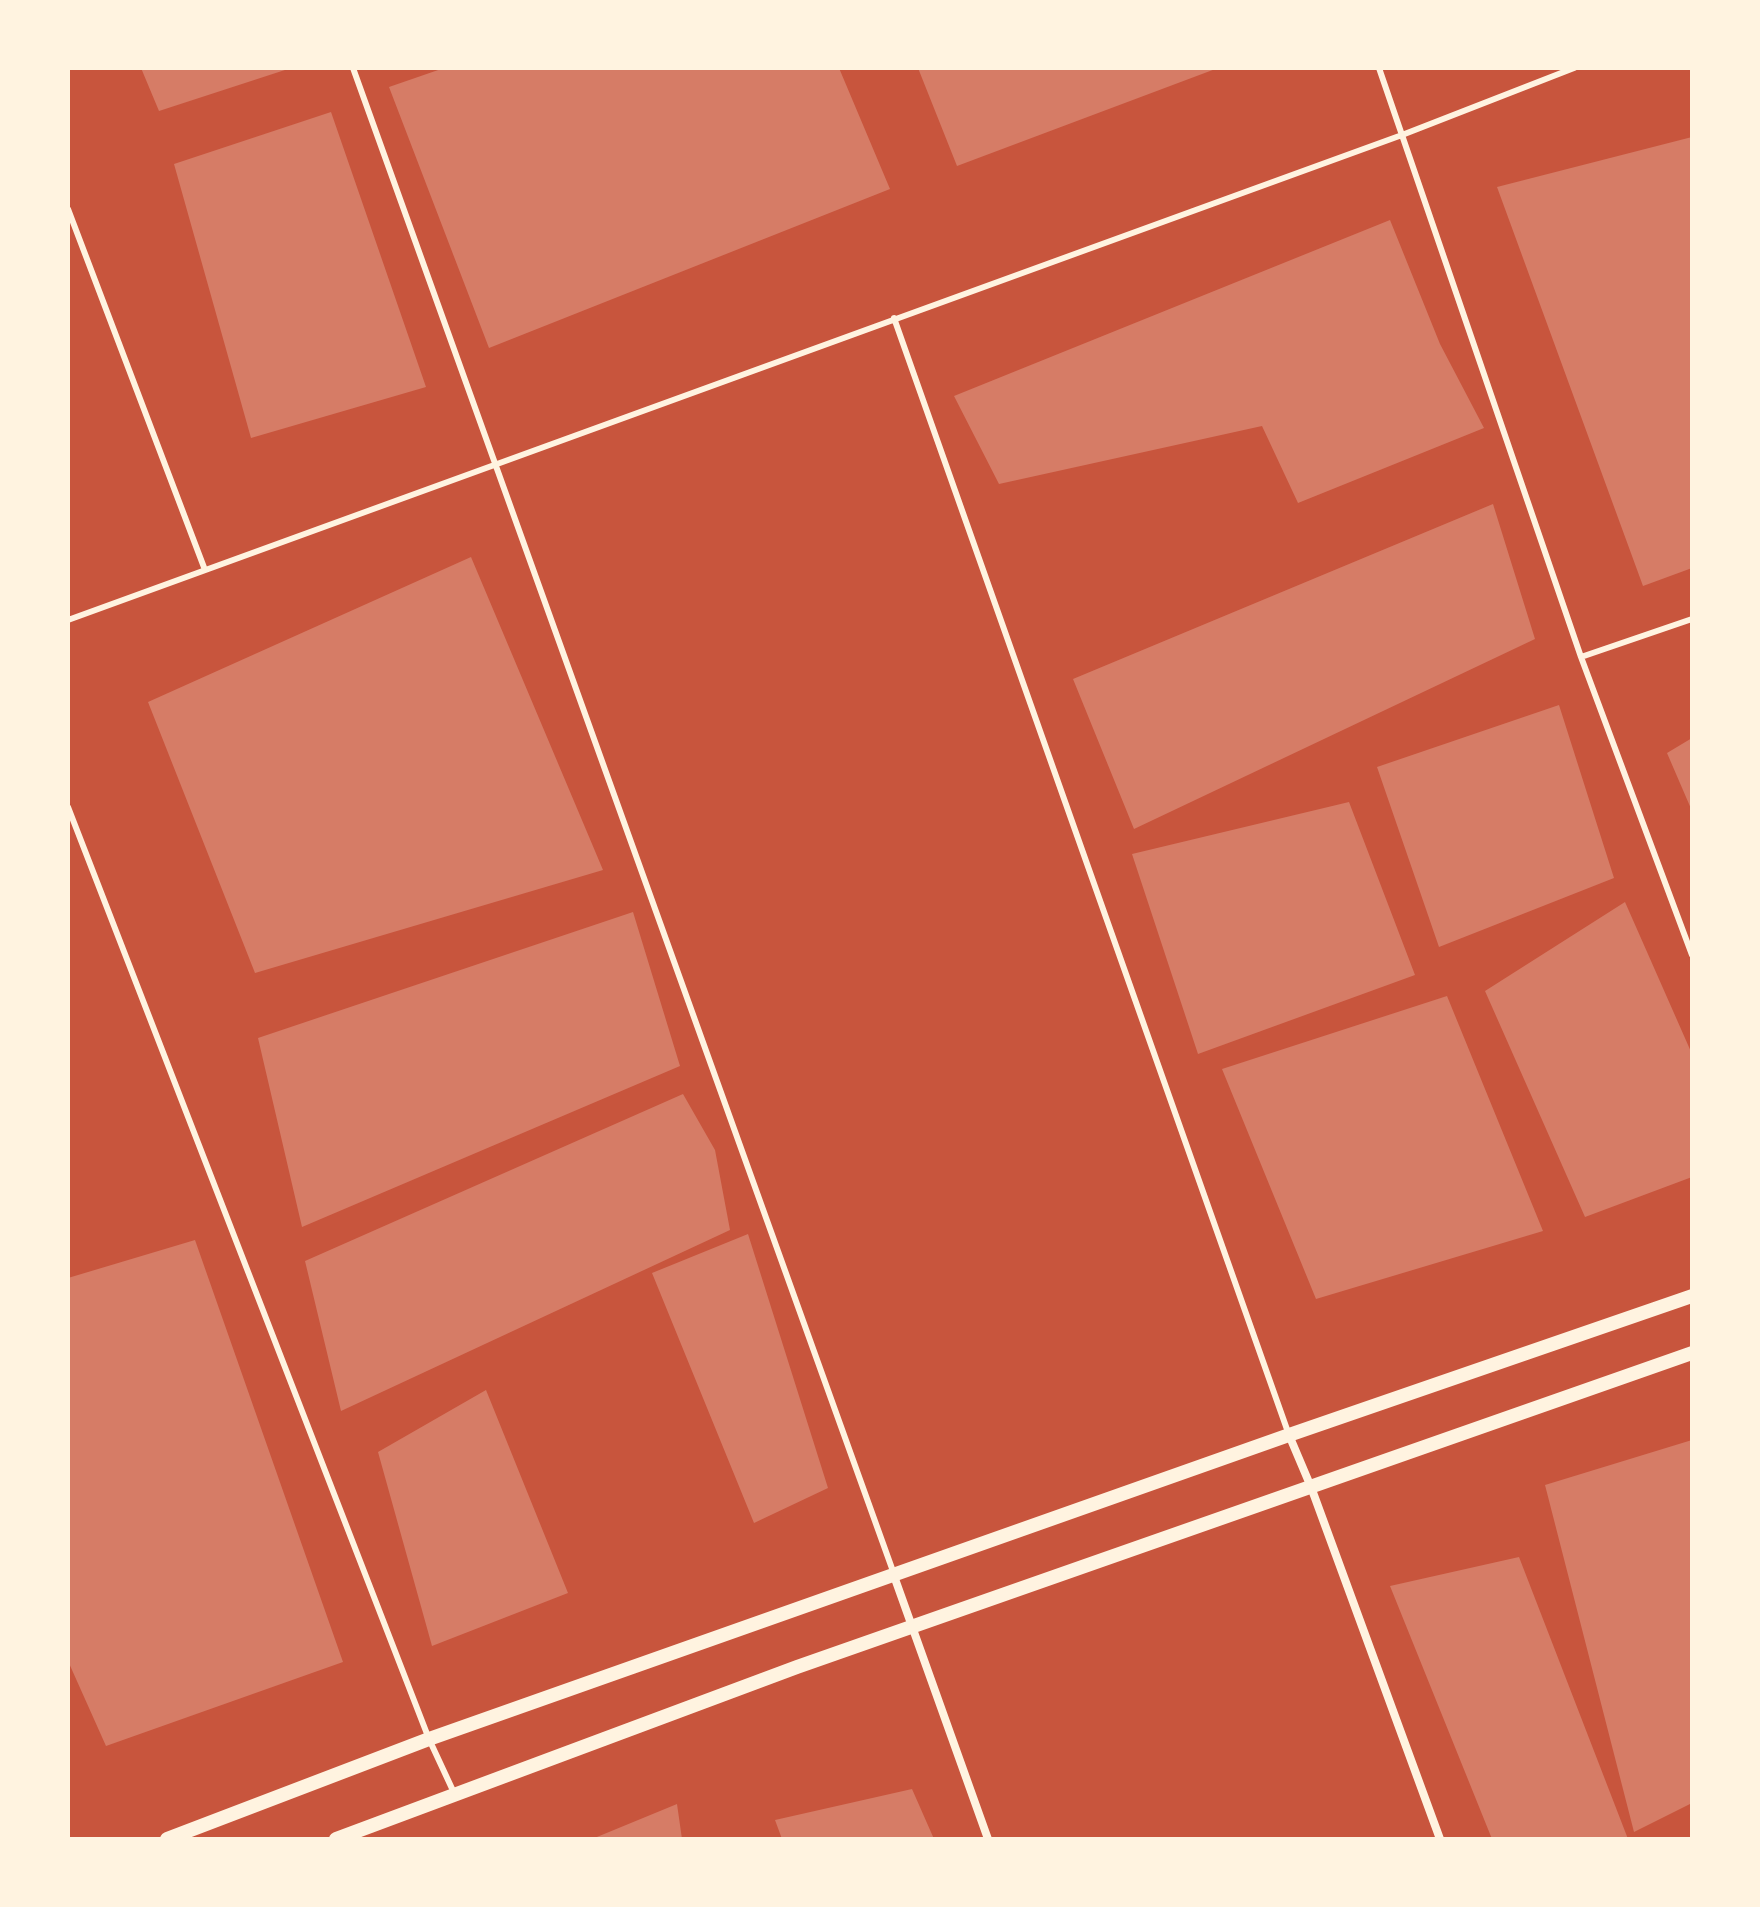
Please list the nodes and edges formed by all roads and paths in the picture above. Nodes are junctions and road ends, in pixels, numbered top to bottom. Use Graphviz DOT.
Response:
graph roads {
  1 [pos="353,68"];
  2 [pos="1379,68"];
  3 [pos="1574,68"];
  4 [pos="1402,135"];
  5 [pos="68,209"];
  6 [pos="894,318"];
  7 [pos="496,463"];
  8 [pos="205,570"];
  9 [pos="1692,619"];
  10 [pos="68,620"];
  11 [pos="1581,657"];
  12 [pos="68,807"];
  13 [pos="1692,955"];
  14 [pos="1692,1296"];
  15 [pos="1692,1353"];
  16 [pos="1289,1435"];
  17 [pos="1311,1487"];
  18 [pos="894,1576"];
  19 [pos="913,1627"];
  20 [pos="429,1739"];
  21 [pos="455,1795"];
  22 [pos="167,1839"];
  23 [pos="336,1839"];
  24 [pos="988,1839"];
  25 [pos="1440,1839"];
  1 -- 7 [label="lane"];
  2 -- 4 [label="lane"];
  3 -- 4 [label="lane"];
  4 -- 6 [label="lane"];
  4 -- 11 [label="lane"];
  5 -- 8 [label="lane"];
  6 -- 7 [label="lane"];
  6 -- 16 [label="lane"];
  7 -- 8 [label="lane"];
  7 -- 18 [label="lane"];
  8 -- 10 [label="lane"];
  9 -- 11 [label="lane"];
  11 -- 13 [label="lane"];
  12 -- 20 [label="lane"];
  14 -- 16 [label="street"];
  15 -- 17 [label="street"];
  16 -- 17 [label="street"];
  16 -- 18 [label="street"];
  17 -- 19 [label="street"];
  17 -- 25 [label="street"];
  18 -- 19 [label="street"];
  18 -- 20 [label="street"];
  19 -- 21 [label="street"];
  19 -- 24 [label="street"];
  20 -- 21 [label="lane"];
  20 -- 22 [label="street"];
  21 -- 23 [label="street"];
}
